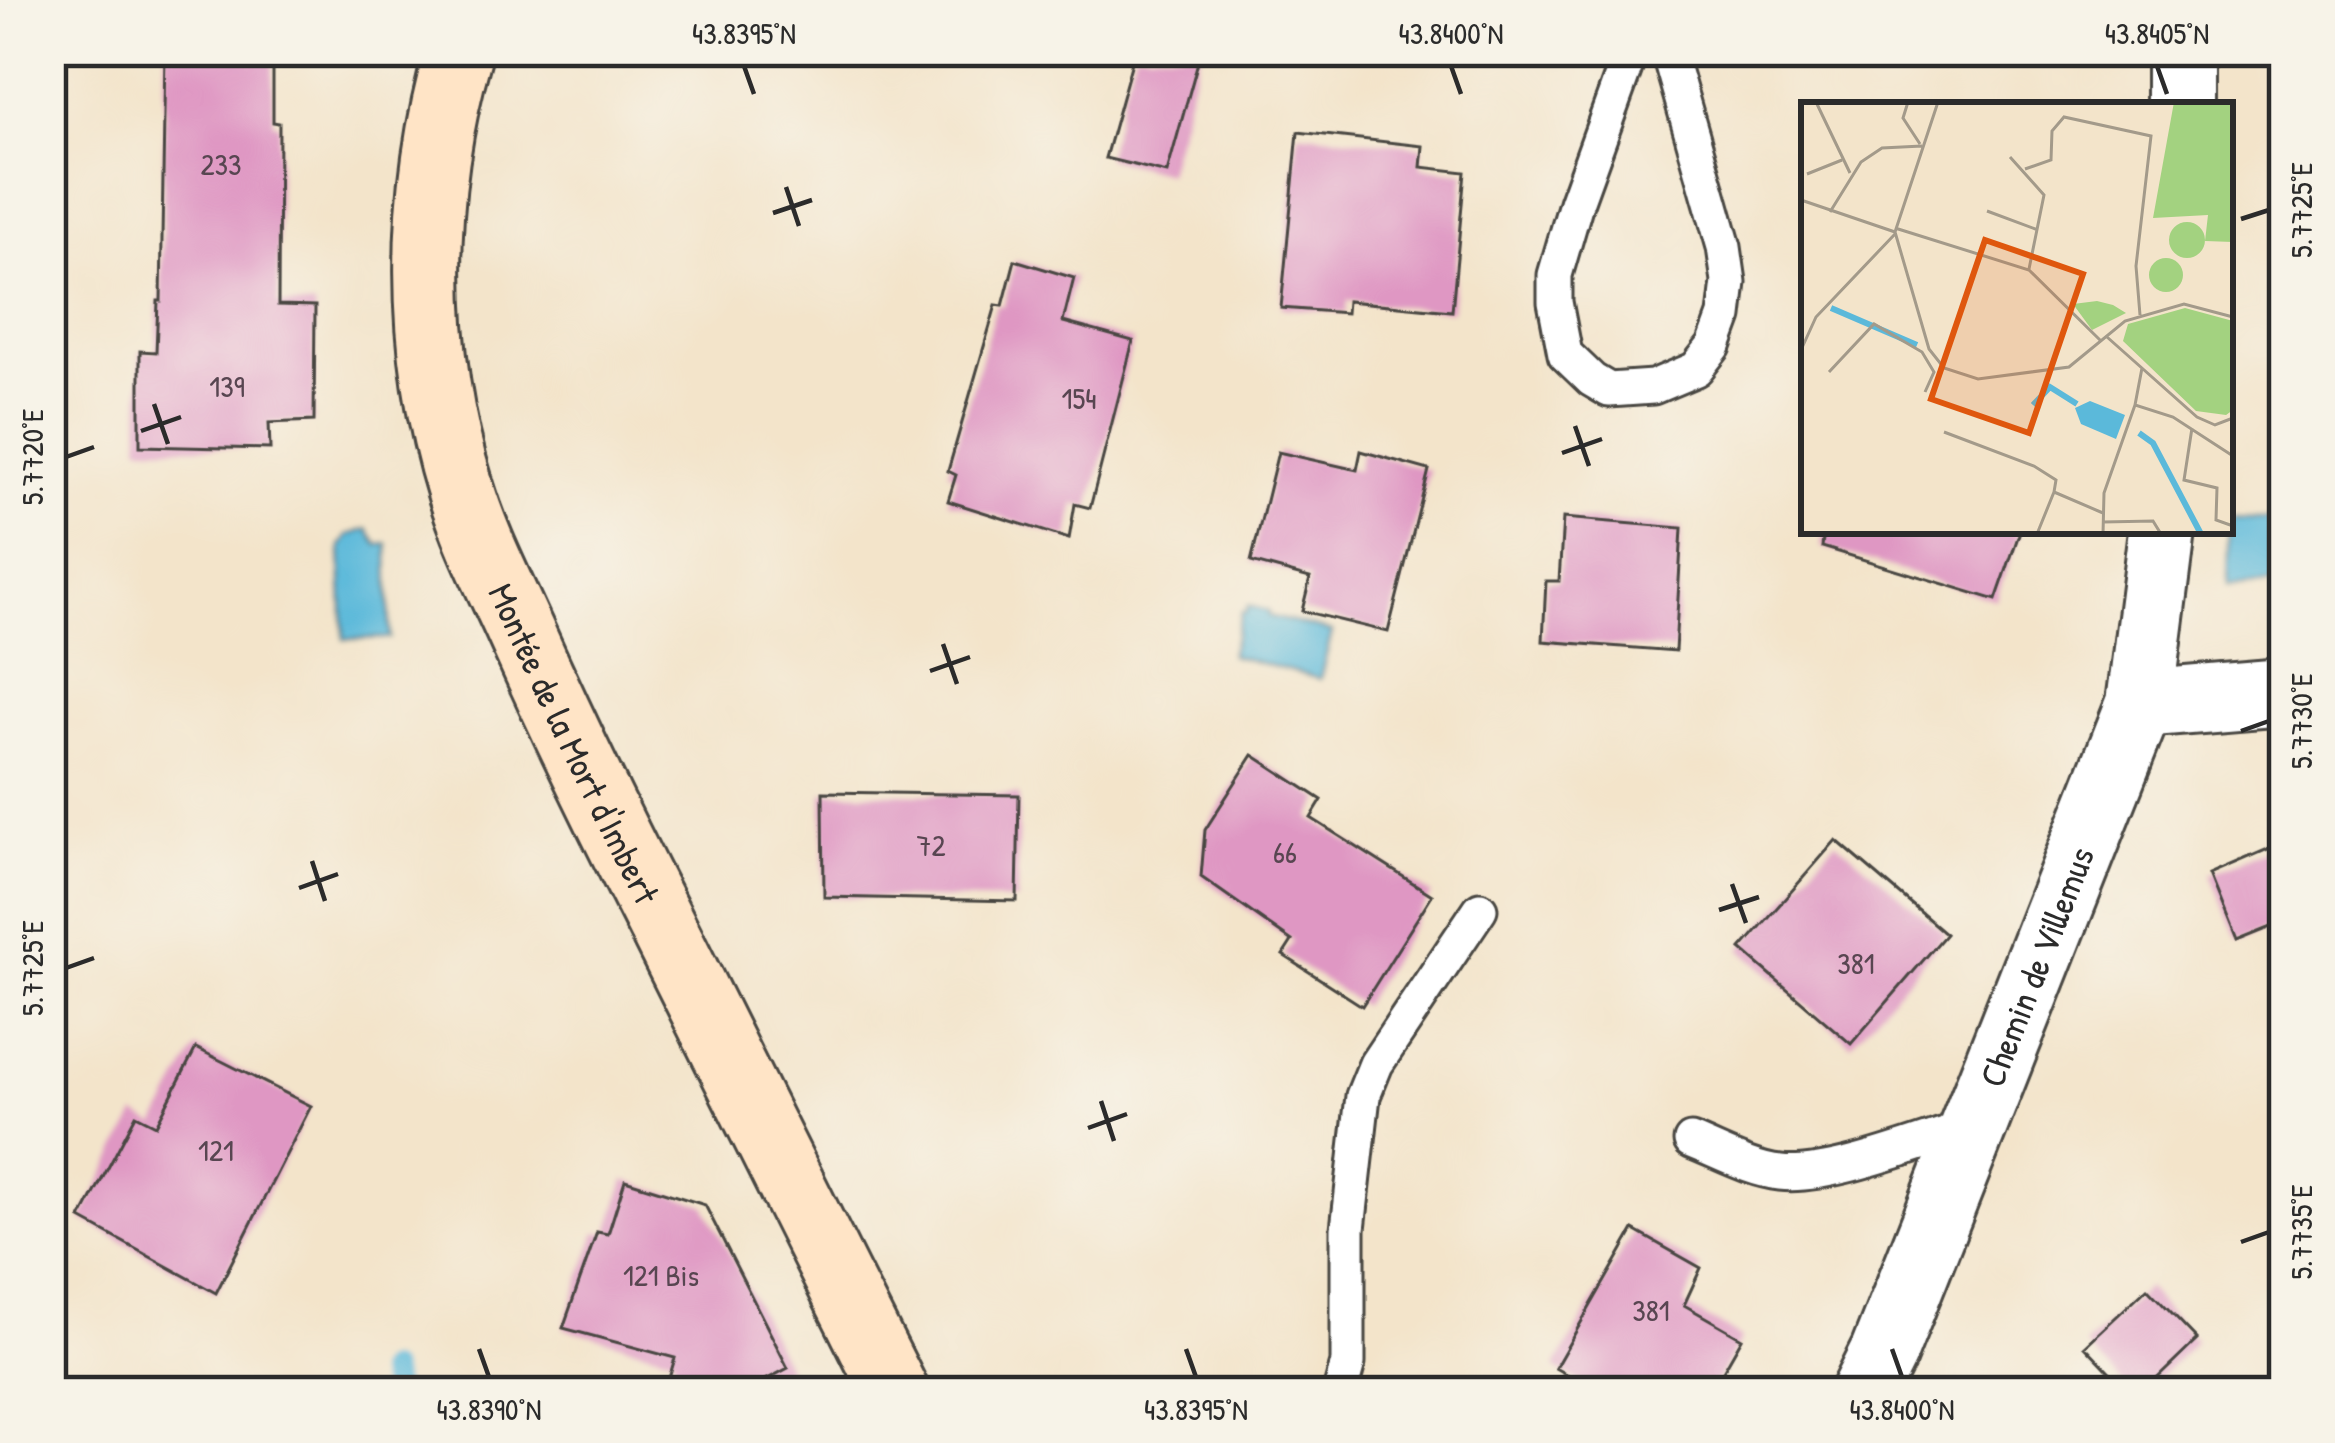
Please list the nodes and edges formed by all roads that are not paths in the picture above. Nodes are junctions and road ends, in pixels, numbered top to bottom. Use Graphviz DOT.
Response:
graph roads {
  1 [pos="459,51"];
  2 [pos="1631,51"];
  3 [pos="1668,51"];
  4 [pos="2180,51"];
  5 [pos="2180,102"];
  6 [pos="2162,534"];
  7 [pos="2284,692"];
  8 [pos="2140,704"];
  9 [pos="1480,909"];
  10 [pos="1972,1126"];
  11 [pos="1691,1141"];
  12 [pos="895,1392"];
  13 [pos="1340,1392"];
  14 [pos="1864,1392"];
  1 -- 12 [label="street, Montée de la Mort d'Imbert"];
  2 -- 3 [label="lane"];
  4 -- 5 [label="street"];
  6 -- 8 [label="street, Chemin de Villemus"];
  7 -- 8 [label="street"];
  8 -- 10 [label="street, Chemin de Villemus"];
  9 -- 13 [label="lane"];
  10 -- 11 [label="lane"];
  10 -- 14 [label="street, Chemin de Villemus"];
}
